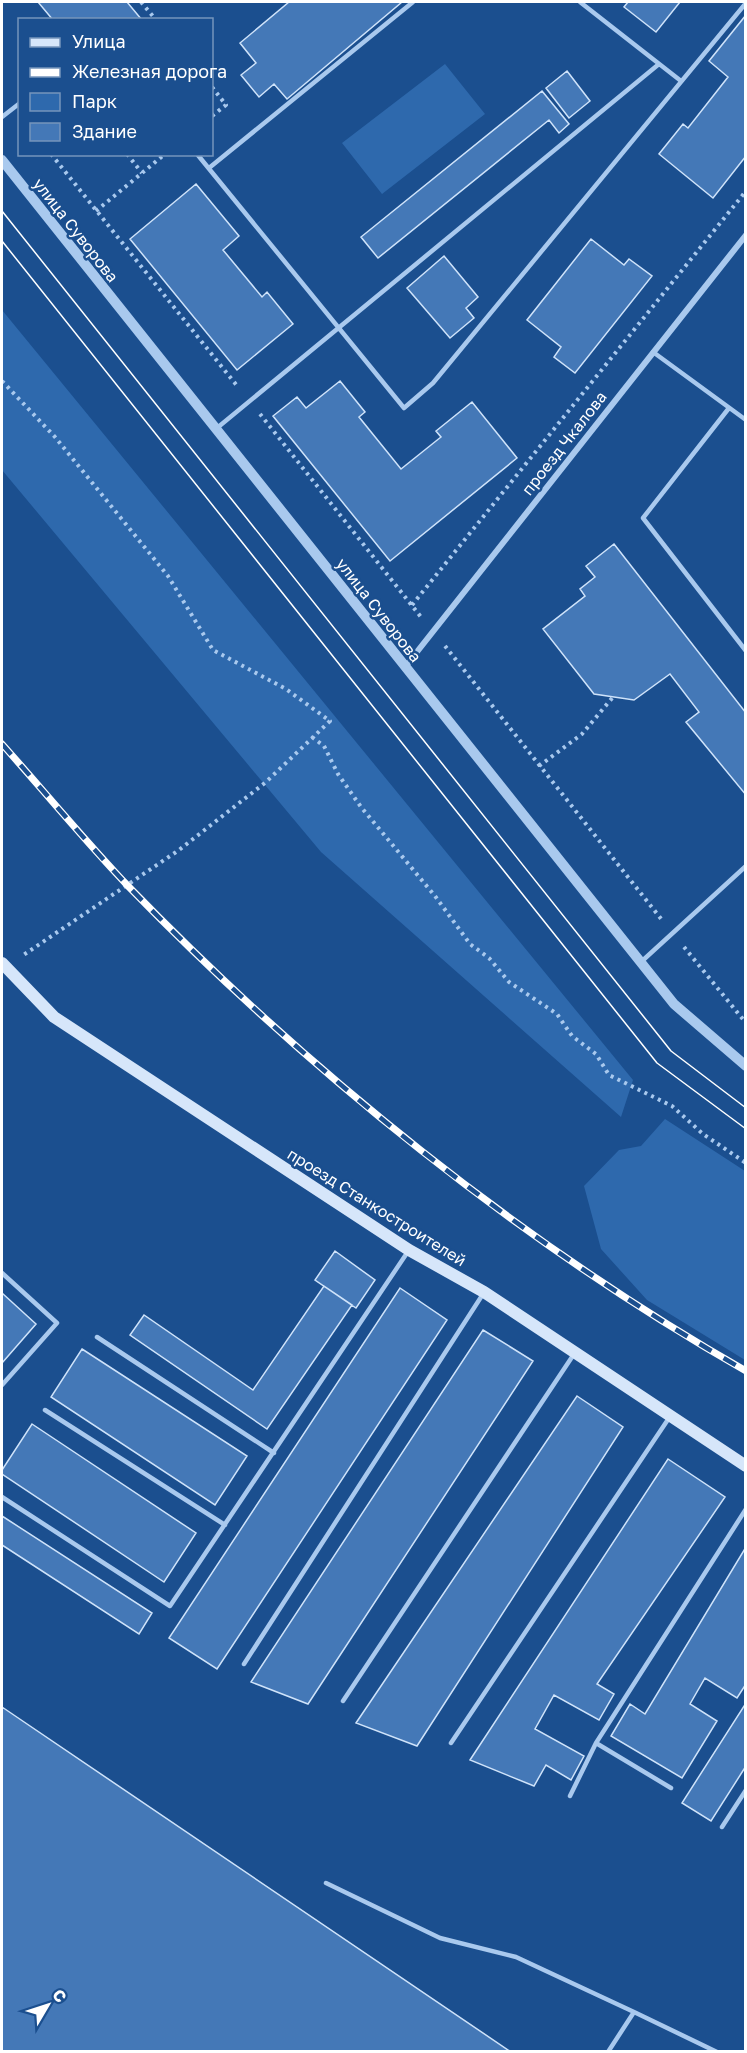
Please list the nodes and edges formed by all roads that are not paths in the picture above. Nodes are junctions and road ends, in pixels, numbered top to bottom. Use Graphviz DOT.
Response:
graph roads {
  1 [pos="413,2"];
  2 [pos="580,2"];
  3 [pos="746,3"];
  4 [pos="659,64"];
  5 [pos="681,81"];
  6 [pos="18,105"];
  7 [pos="2,117"];
  8 [pos="199,156"];
  9 [pos="2,160"];
  10 [pos="209,168"];
  11 [pos="746,235"];
  12 [pos="339,328"];
  13 [pos="653,352"];
  14 [pos="729,408"];
  15 [pos="746,420"];
  16 [pos="215,429"];
  17 [pos="746,651"];
  18 [pos="405,667"];
  19 [pos="746,866"];
  20 [pos="641,963"];
  21 [pos="3,968"];
  22 [pos="746,1066"];
  23 [pos="409,1250"];
  24 [pos="2,1273"];
  25 [pos="484,1292"];
  26 [pos="98,1337"];
  27 [pos="575,1352"];
  28 [pos="2,1385"];
  29 [pos="45,1410"];
  30 [pos="670,1415"];
  31 [pos="274,1453"];
  32 [pos="746,1466"];
  33 [pos="2,1497"];
  34 [pos="746,1509"];
  35 [pos="225,1525"];
  36 [pos="244,1664"];
  37 [pos="343,1701"];
  38 [pos="451,1743"];
  39 [pos="596,1743"];
  40 [pos="671,1788"];
  41 [pos="746,1790"];
  42 [pos="570,1796"];
  43 [pos="722,1827"];
  44 [pos="326,1883"];
  45 [pos="634,2012"];
  46 [pos="608,2052"];
  47 [pos="717,2052"];
  1 -- 10 [label="lane"];
  2 -- 4 [label="lane"];
  3 -- 5 [label="lane"];
  4 -- 5 [label="lane"];
  4 -- 12 [label="lane"];
  5 -- 12 [label="lane"];
  6 -- 7 [label="lane"];
  8 -- 10 [label="lane"];
  9 -- 16 [label="street, улица Суворова"];
  10 -- 12 [label="lane"];
  11 -- 13 [label="street, проезд Чкалова"];
  12 -- 16 [label="lane"];
  13 -- 14 [label="lane"];
  13 -- 18 [label="street, проезд Чкалова"];
  14 -- 15 [label="lane"];
  14 -- 17 [label="lane"];
  16 -- 18 [label="street, улица Суворова"];
  18 -- 20 [label="street, улица Суворова"];
  19 -- 20 [label="lane"];
  20 -- 22 [label="street, улица Суворова"];
  21 -- 23 [label="main road, проезд Станкостроителей"];
  23 -- 25 [label="main road, проезд Станкостроителей"];
  23 -- 31 [label="lane"];
  24 -- 28 [label="lane"];
  25 -- 27 [label="main road, проезд Станкостроителей"];
  25 -- 36 [label="lane"];
  26 -- 31 [label="lane"];
  27 -- 30 [label="main road, проезд Станкостроителей"];
  27 -- 37 [label="lane"];
  29 -- 35 [label="lane"];
  30 -- 32 [label="main road, проезд Станкостроителей"];
  30 -- 38 [label="lane"];
  31 -- 35 [label="lane"];
  33 -- 35 [label="lane"];
  34 -- 39 [label="lane"];
  39 -- 40 [label="lane"];
  39 -- 42 [label="lane"];
  41 -- 43 [label="lane"];
  44 -- 45 [label="lane"];
  45 -- 46 [label="lane"];
  45 -- 47 [label="lane"];
}
